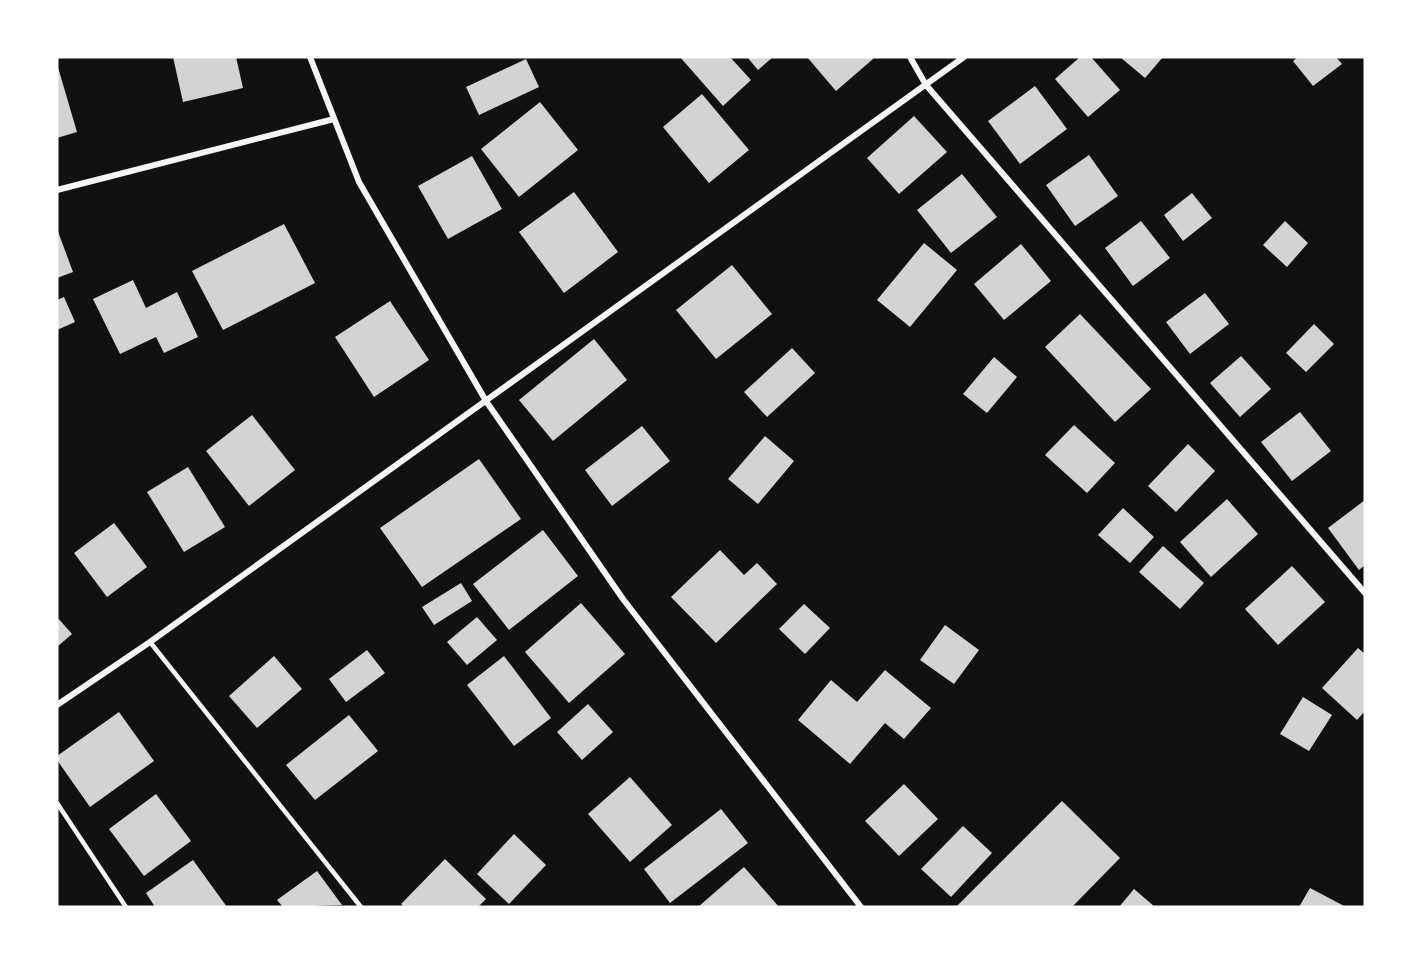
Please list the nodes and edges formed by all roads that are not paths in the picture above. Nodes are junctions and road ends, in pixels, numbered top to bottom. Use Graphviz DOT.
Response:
graph roads {
  1 [pos="310,57"];
  2 [pos="910,57"];
  3 [pos="964,57"];
  4 [pos="926,85"];
  5 [pos="334,119"];
  6 [pos="57,190"];
  7 [pos="486,401"];
  8 [pos="1365,593"];
  9 [pos="150,642"];
  10 [pos="57,705"];
  11 [pos="57,803"];
  12 [pos="126,907"];
  13 [pos="360,907"];
  14 [pos="861,907"];
  1 -- 5 [label="street"];
  2 -- 4 [label="street"];
  3 -- 4 [label="street"];
  4 -- 7 [label="street"];
  4 -- 8 [label="street"];
  5 -- 6 [label="street"];
  5 -- 7 [label="street"];
  7 -- 9 [label="street"];
  7 -- 14 [label="street"];
  9 -- 10 [label="street"];
  9 -- 13 [label="lane"];
  11 -- 12 [label="lane"];
}
